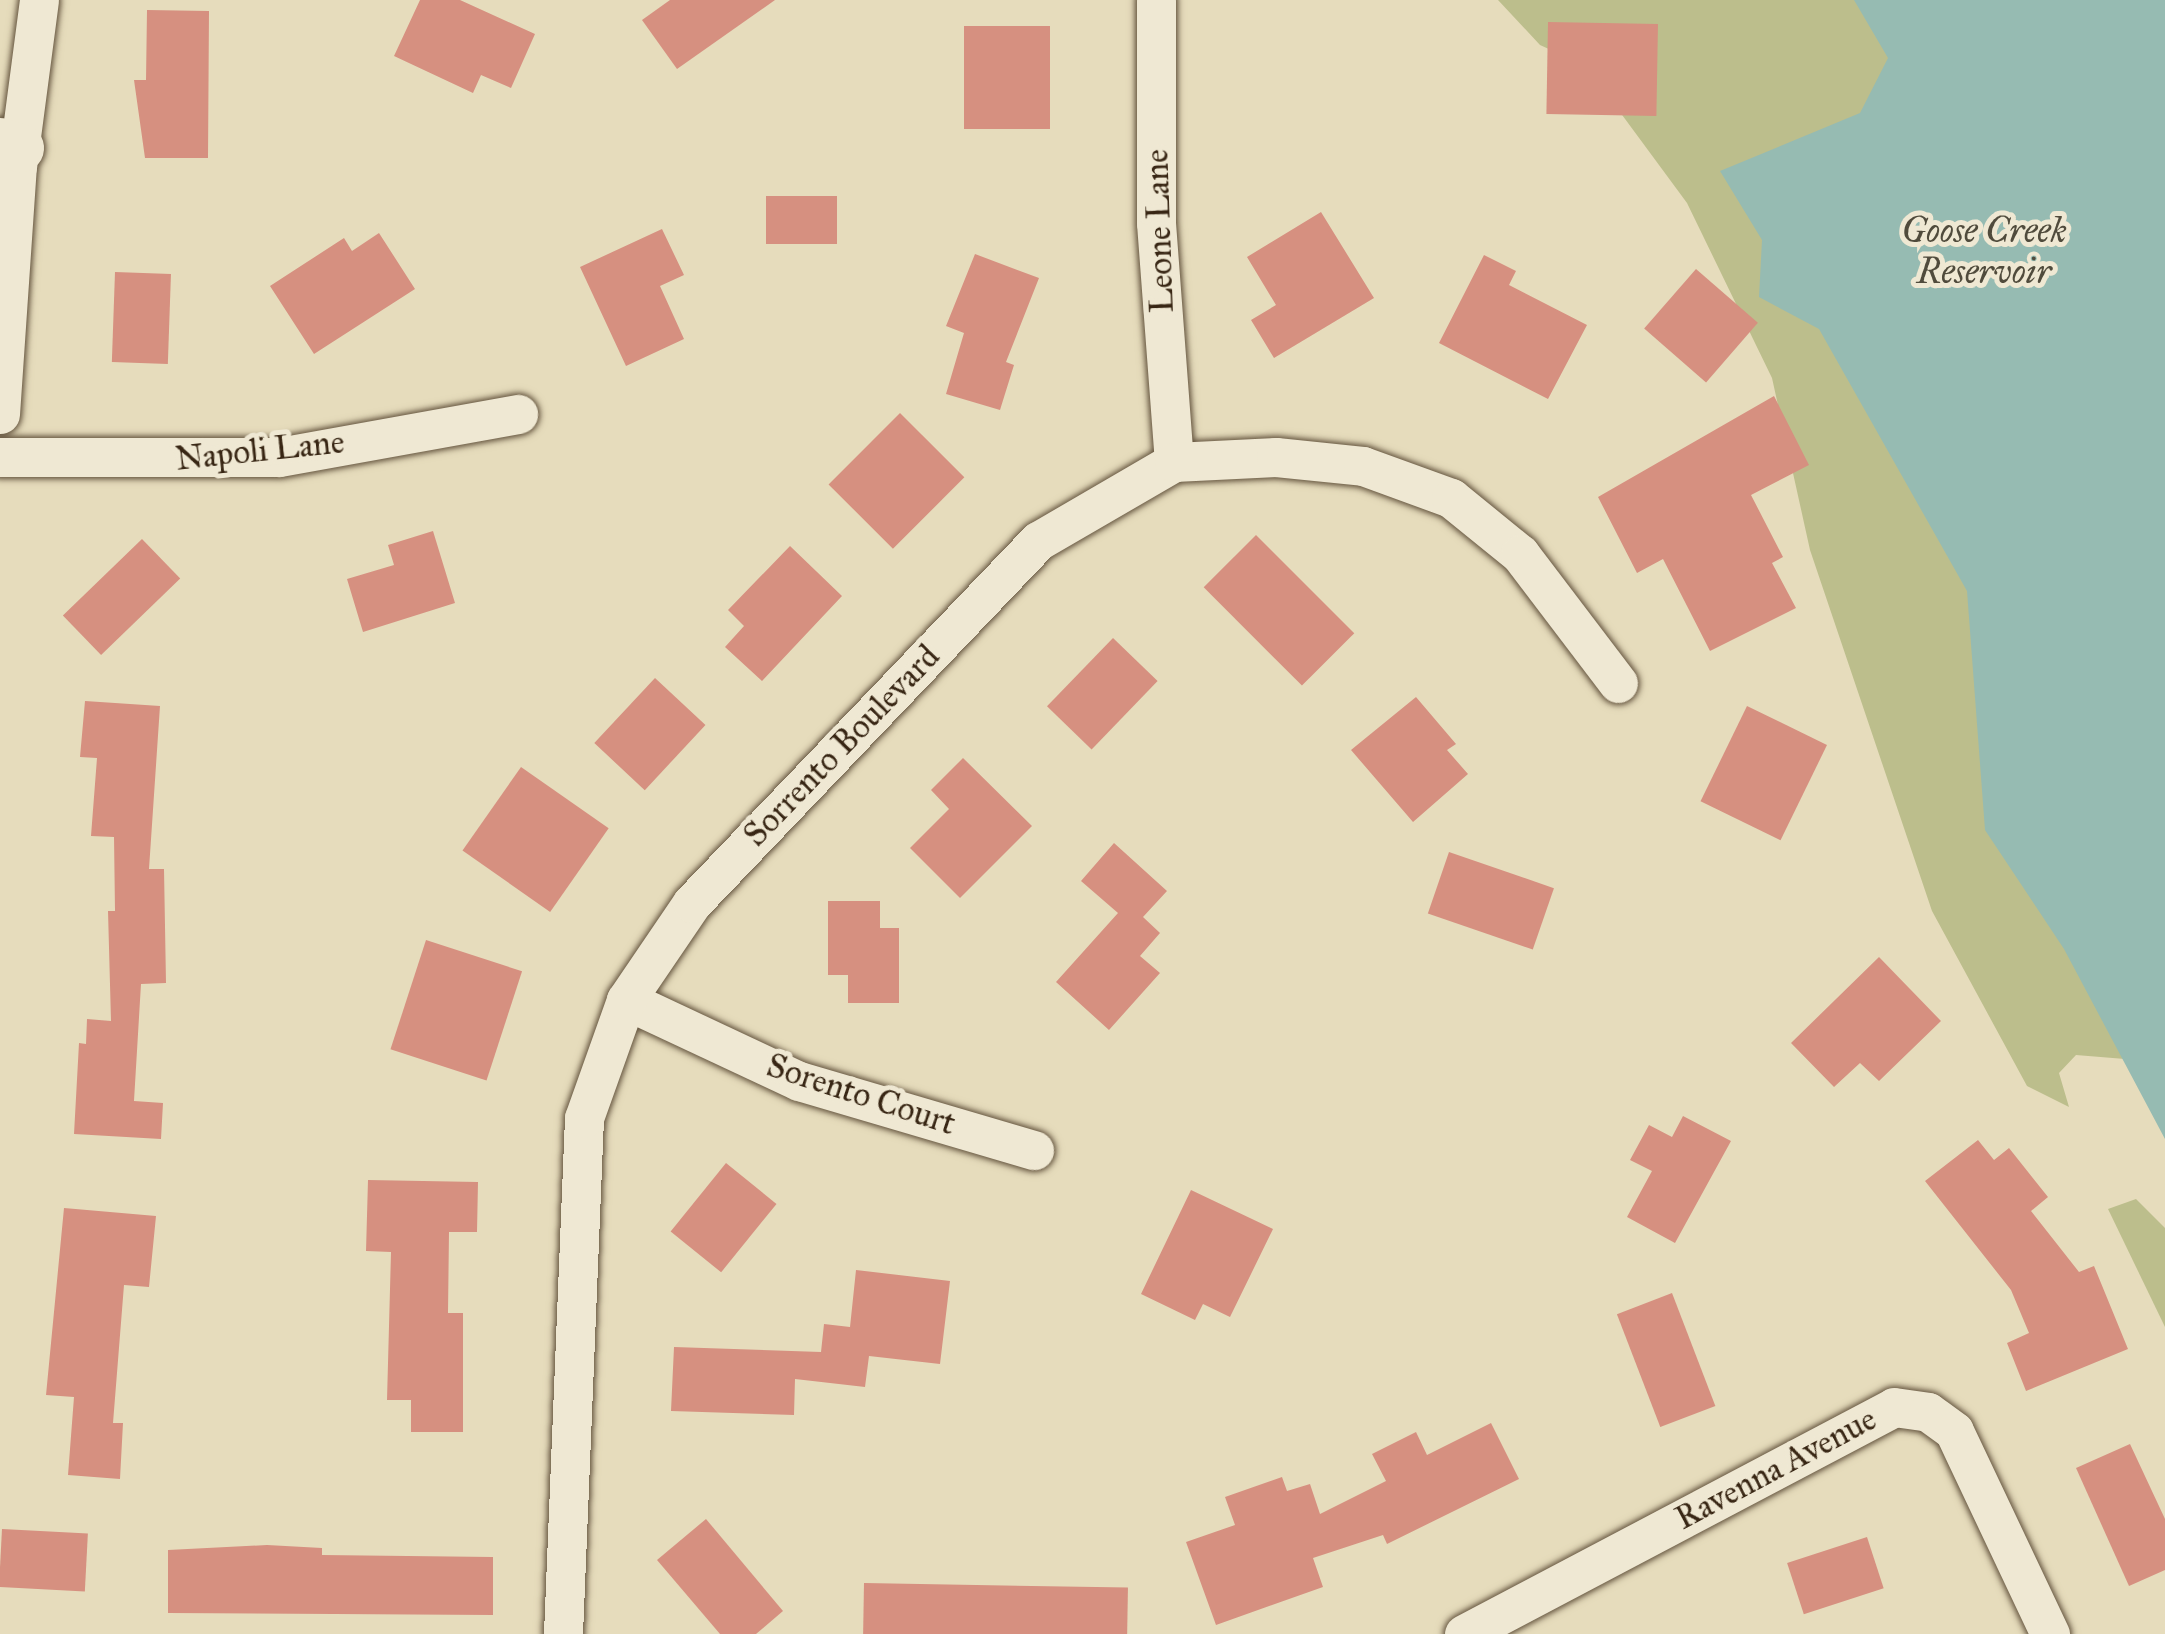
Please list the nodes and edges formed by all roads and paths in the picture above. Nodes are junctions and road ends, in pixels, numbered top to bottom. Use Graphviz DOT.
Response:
graph roads {
  1 [pos="40,0"];
  2 [pos="1156,0"];
  3 [pos="9,151"];
  4 [pos="0,414"];
  5 [pos="518,414"];
  6 [pos="0,458"];
  7 [pos="1174,462"];
  8 [pos="1618,683"];
  9 [pos="626,1000"];
  10 [pos="1034,1150"];
  11 [pos="563,1634"];
  12 [pos="1464,1634"];
  13 [pos="2050,1634"];
  1 -- 3 [label="street"];
  2 -- 7 [label="street, Leone Lane"];
  3 -- 4 [label="street"];
  5 -- 6 [label="street, Napoli Lane"];
  7 -- 8 [label="street, Sorrento Boulevard"];
  7 -- 9 [label="street, Sorrento Boulevard"];
  9 -- 10 [label="street, Sorento Court"];
  9 -- 11 [label="street, Sorrento Boulevard"];
  12 -- 13 [label="street, Ravenna Avenue"];
}
